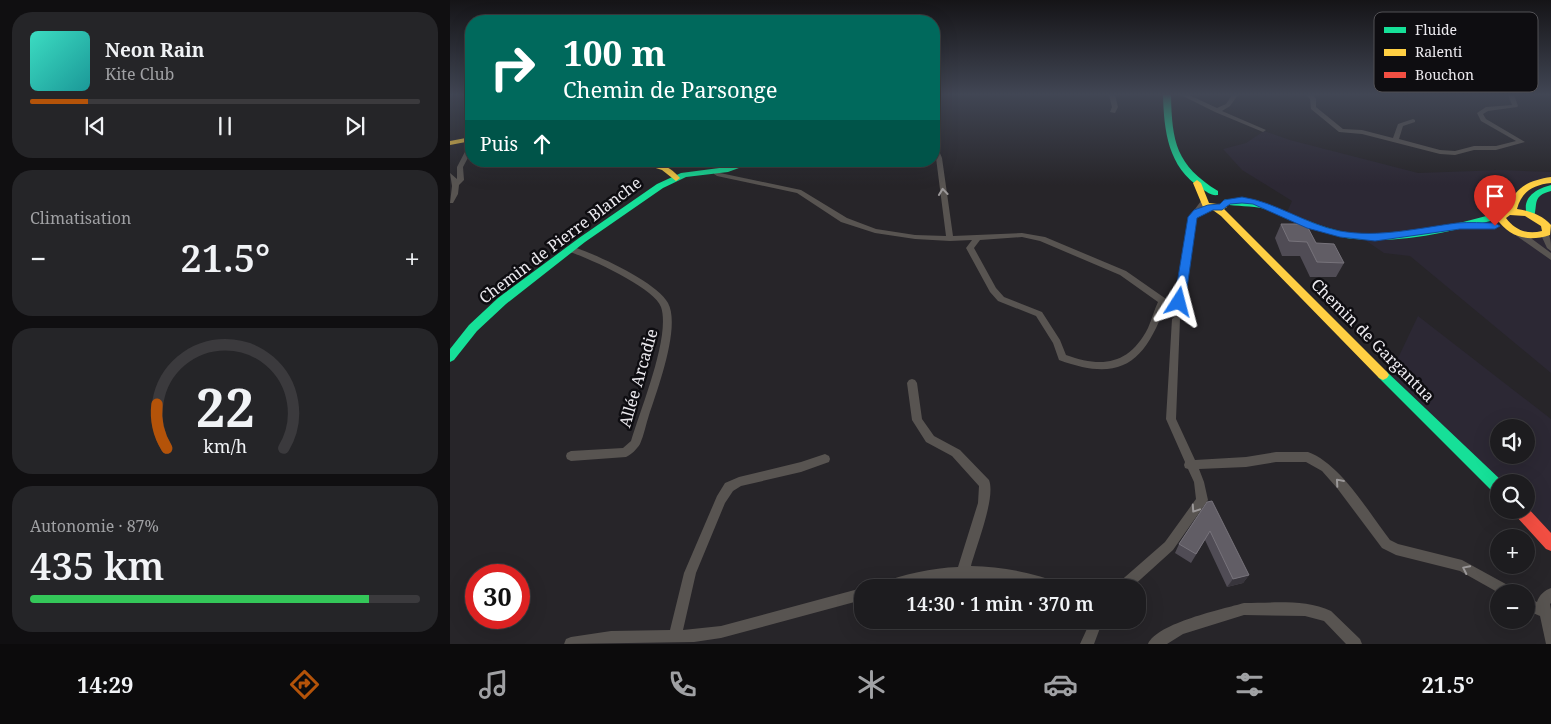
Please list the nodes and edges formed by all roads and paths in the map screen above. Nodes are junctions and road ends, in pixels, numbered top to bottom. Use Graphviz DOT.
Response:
graph roads {
  1 [pos="1169,125"];
  2 [pos="1251,125"];
  3 [pos="1334,125"];
  4 [pos="1400,125"];
  5 [pos="1492,125"];
  6 [pos="1263,130"];
  7 [pos="465,140"];
  8 [pos="1395,141"];
  9 [pos="450,143"];
  10 [pos="465,157"];
  11 [pos="940,166"];
  12 [pos="661,167"];
  13 [pos="732,167"];
  14 [pos="717,171"];
  15 [pos="450,175"];
  16 [pos="676,178"];
  17 [pos="1551,180"];
  18 [pos="455,185"];
  19 [pos="1551,188"];
  20 [pos="450,201"];
  21 [pos="1214,204"];
  22 [pos="1507,213"];
  23 [pos="1531,215"];
  24 [pos="1460,226"];
  25 [pos="1514,231"];
  26 [pos="1545,235"];
  27 [pos="978,237"];
  28 [pos="950,239"];
  29 [pos="1551,248"];
  30 [pos="570,249"];
  31 [pos="1551,257"];
  32 [pos="1162,302"];
  33 [pos="1176,319"];
  34 [pos="450,357"];
  35 [pos="912,383"];
  36 [pos="571,456"];
  37 [pos="825,459"];
  38 [pos="1190,465"];
  39 [pos="1490,479"];
  40 [pos="1528,519"];
  41 [pos="1551,544"];
  42 [pos="962,571"];
  43 [pos="912,579"];
  44 [pos="1030,579"];
  45 [pos="1131,579"];
  46 [pos="1495,584"];
  47 [pos="1551,594"];
  48 [pos="854,596"];
  49 [pos="1535,607"];
  50 [pos="1545,612"];
  51 [pos="1093,629"];
  52 [pos="675,636"];
  53 [pos="1551,641"];
  54 [pos="571,644"];
  55 [pos="1087,644"];
  56 [pos="1155,644"];
  57 [pos="1354,644"];
  1 -- 21 [label="street"];
  2 -- 6 [label="street"];
  3 -- 8 [label="street"];
  4 -- 8 [label="street"];
  5 -- 8 [label="street"];
  7 -- 9 [label="street"];
  10 -- 18 [label="street"];
  28 -- 11 [label="street, one-way"];
  12 -- 16 [label="street"];
  13 -- 14 [label="street, Chemin de Pierre Blanche"];
  14 -- 16 [label="street, Chemin de Pierre Blanche"];
  14 -- 28 [label="street"];
  15 -- 18 [label="street"];
  16 -- 30 [label="street, Chemin de Pierre Blanche"];
  17 -- 22 [label="street"];
  18 -- 20 [label="street"];
  19 -- 23 [label="street"];
  21 -- 24 [label="street"];
  21 -- 32 [label="street"];
  21 -- 39 [label="street, Chemin de Gargantua"];
  22 -- 23 [label="street"];
  22 -- 24 [label="street"];
  22 -- 25 [label="street"];
  23 -- 26 [label="street"];
  24 -- 25 [label="street"];
  25 -- 26 [label="street"];
  25 -- 31 [label="street"];
  26 -- 29 [label="street"];
  27 -- 28 [label="street"];
  27 -- 32 [label="street"];
  27 -- 32 [label="street"];
  30 -- 34 [label="street, Chemin de Pierre Blanche"];
  30 -- 36 [label="street, Allée Arcadie"];
  33 -- 38 [label="street"];
  35 -- 42 [label="street"];
  37 -- 52 [label="street"];
  38 -- 45 [label="street, one-way"];
  46 -- 38 [label="street, one-way"];
  40 -- 41 [label="street"];
  42 -- 43 [label="street"];
  42 -- 44 [label="street"];
  47 -- 50 [label="street"];
  48 -- 52 [label="street"];
  49 -- 50 [label="street"];
  50 -- 53 [label="street"];
  51 -- 55 [label="street"];
  52 -- 54 [label="street"];
  56 -- 57 [label="street"];
}
